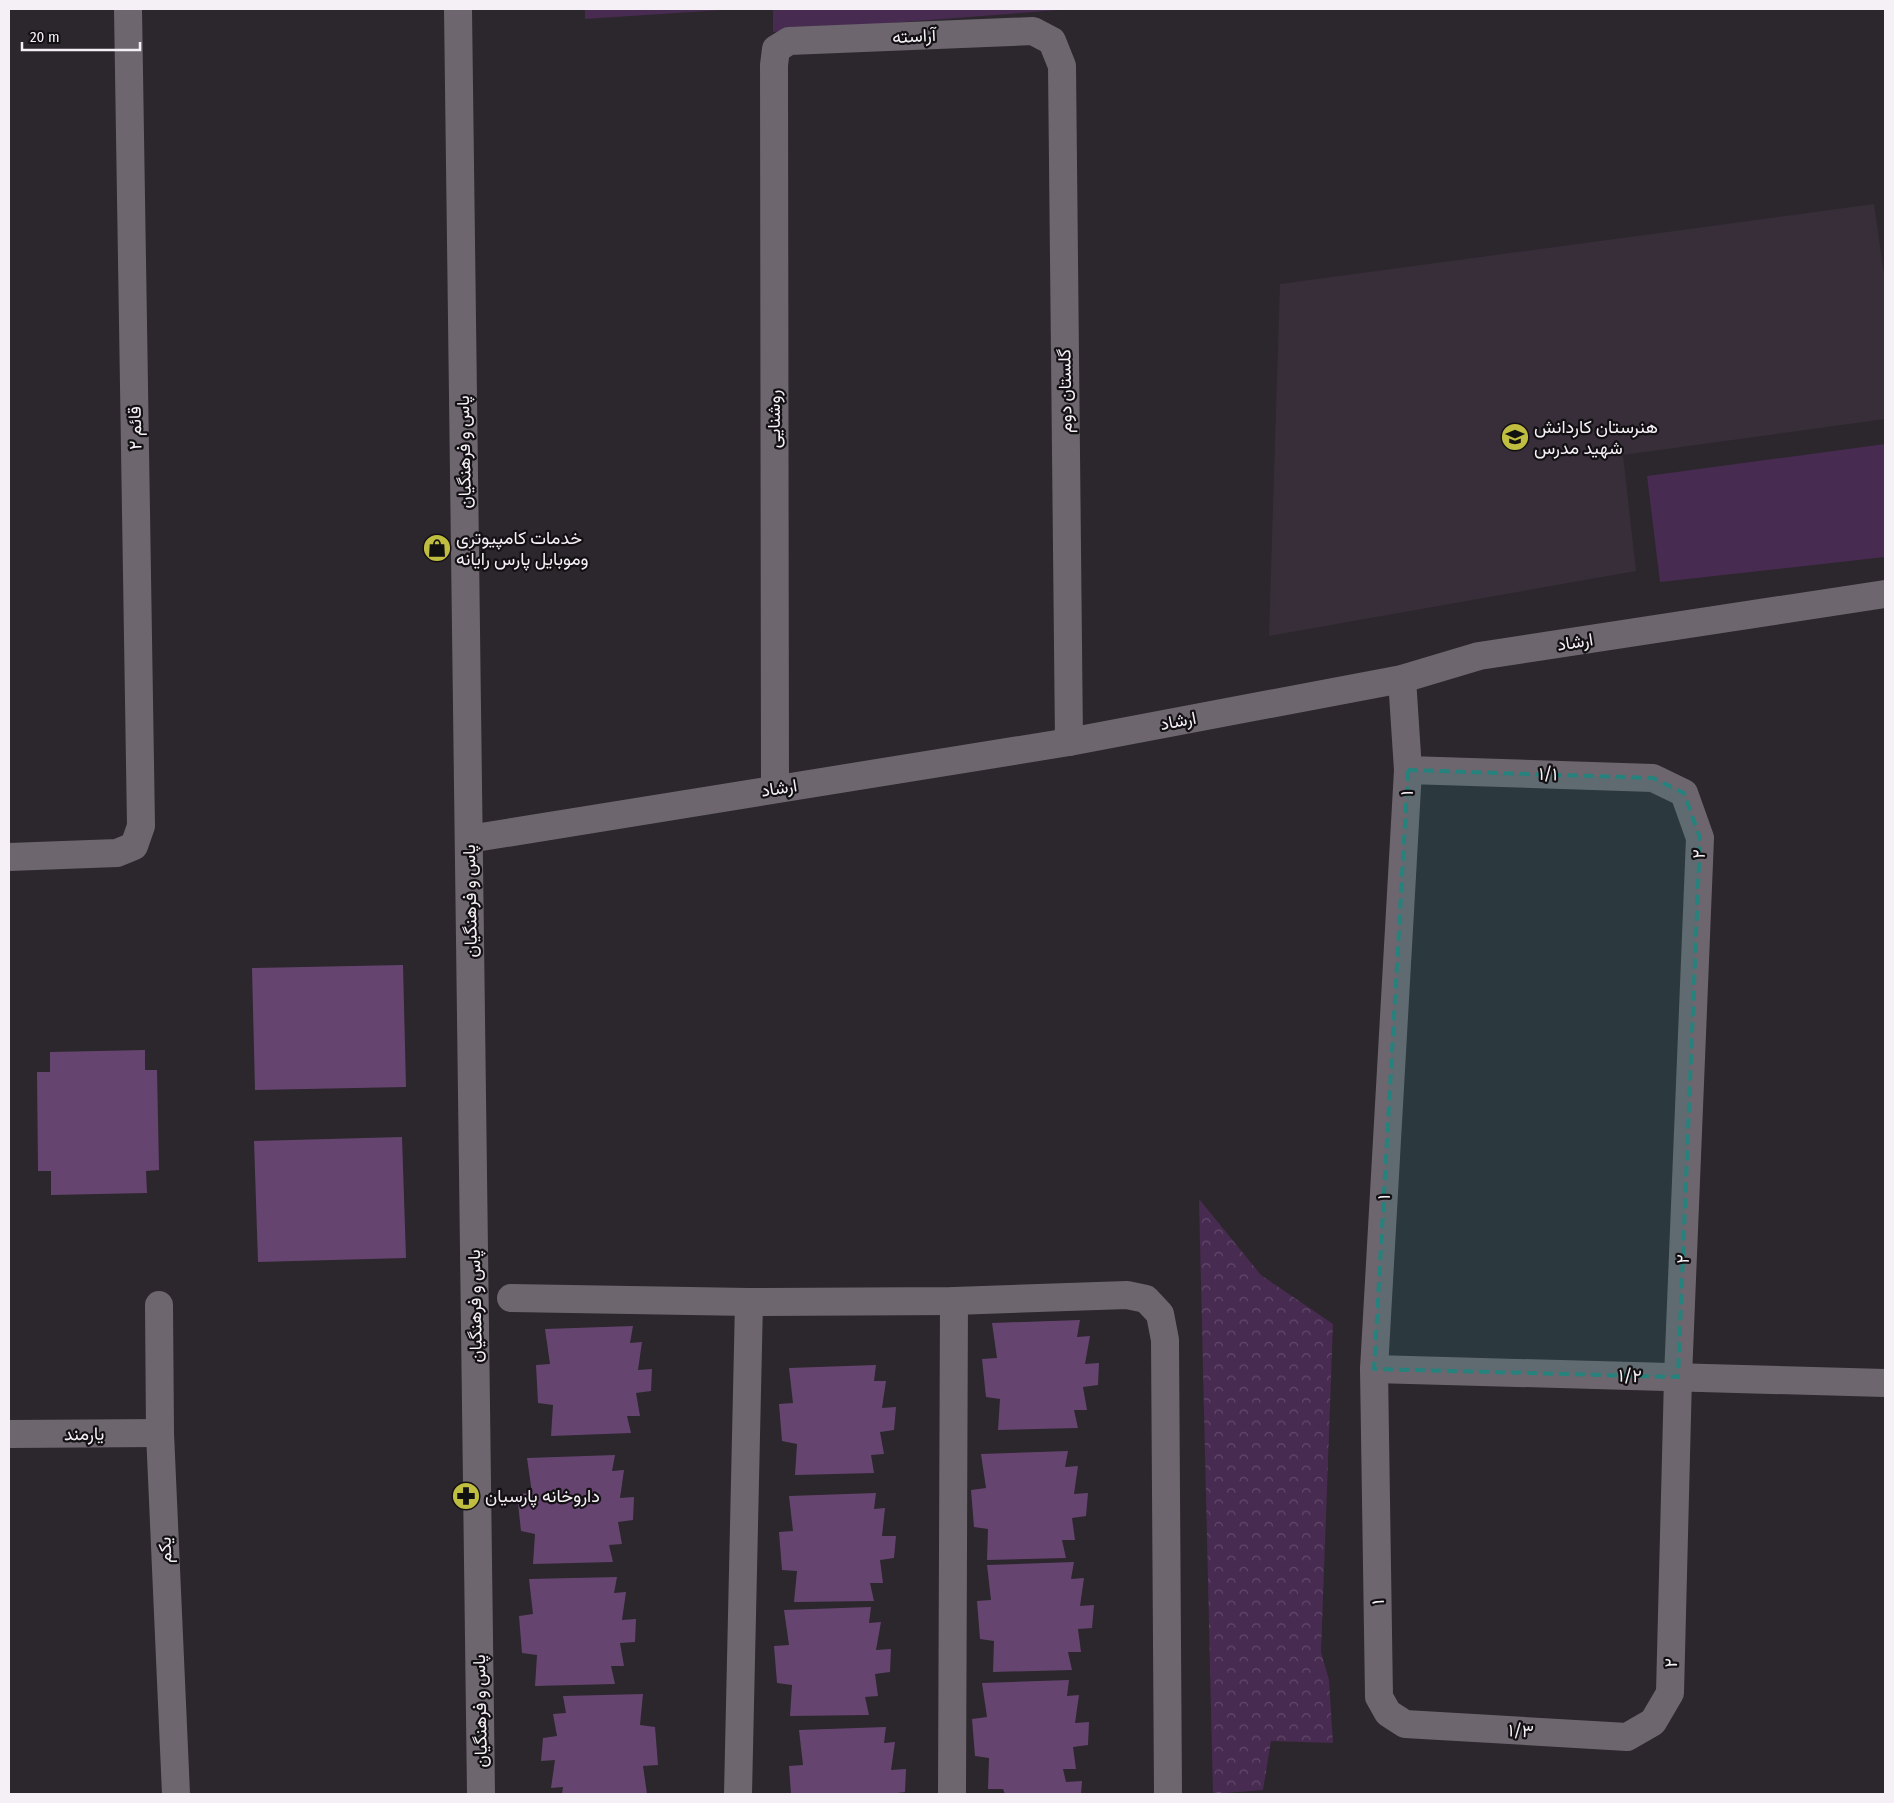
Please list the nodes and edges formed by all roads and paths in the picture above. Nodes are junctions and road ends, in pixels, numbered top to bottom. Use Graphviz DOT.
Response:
graph roads {
  1 [pos="128,9"];
  2 [pos="458,9"];
  3 [pos="1052,41"];
  4 [pos="776,49"];
  5 [pos="1885,594"];
  6 [pos="1402,679"];
  7 [pos="1069,742"];
  8 [pos="1408,770"];
  9 [pos="774,788"];
  10 [pos="1684,793"];
  11 [pos="469,839"];
  12 [pos="9,857"];
  13 [pos="511,1298"];
  14 [pos="954,1301"];
  15 [pos="749,1302"];
  16 [pos="159,1305"];
  17 [pos="1374,1369"];
  18 [pos="1678,1377"];
  19 [pos="1885,1383"];
  20 [pos="160,1433"];
  21 [pos="9,1434"];
  22 [pos="1388,1713"];
  23 [pos="1653,1722"];
  24 [pos="176,1794"];
  25 [pos="481,1794"];
  26 [pos="738,1794"];
  27 [pos="952,1794"];
  28 [pos="1168,1794"];
  1 -- 12 [label="street, قائم ۲"];
  2 -- 11 [label="street, پاس و فرهنگیان"];
  3 -- 4 [label="street, آراسته"];
  3 -- 7 [label="street, گلستان دوم"];
  4 -- 9 [label="street, روشنایی"];
  5 -- 6 [label="street, ارشاد"];
  6 -- 7 [label="street, ارشاد"];
  6 -- 8 [label="street, ۱"];
  7 -- 9 [label="street, ارشاد"];
  8 -- 10 [label="street, ۱/۱"];
  8 -- 17 [label="street, ۱"];
  9 -- 11 [label="street, ارشاد"];
  10 -- 18 [label="street, ۲"];
  11 -- 25 [label="street, پاس و فرهنگیان"];
  13 -- 15 [label="street"];
  14 -- 15 [label="street"];
  14 -- 27 [label="street"];
  14 -- 28 [label="street"];
  15 -- 26 [label="street"];
  16 -- 20 [label="street, یکم"];
  17 -- 18 [label="street, ۱/۲"];
  17 -- 22 [label="street, ۱"];
  18 -- 19 [label="street, ۱/۲"];
  18 -- 23 [label="street, ۲"];
  20 -- 21 [label="street, یارمند"];
  20 -- 24 [label="street, یکم"];
  22 -- 23 [label="street, ۱/۳"];
}
